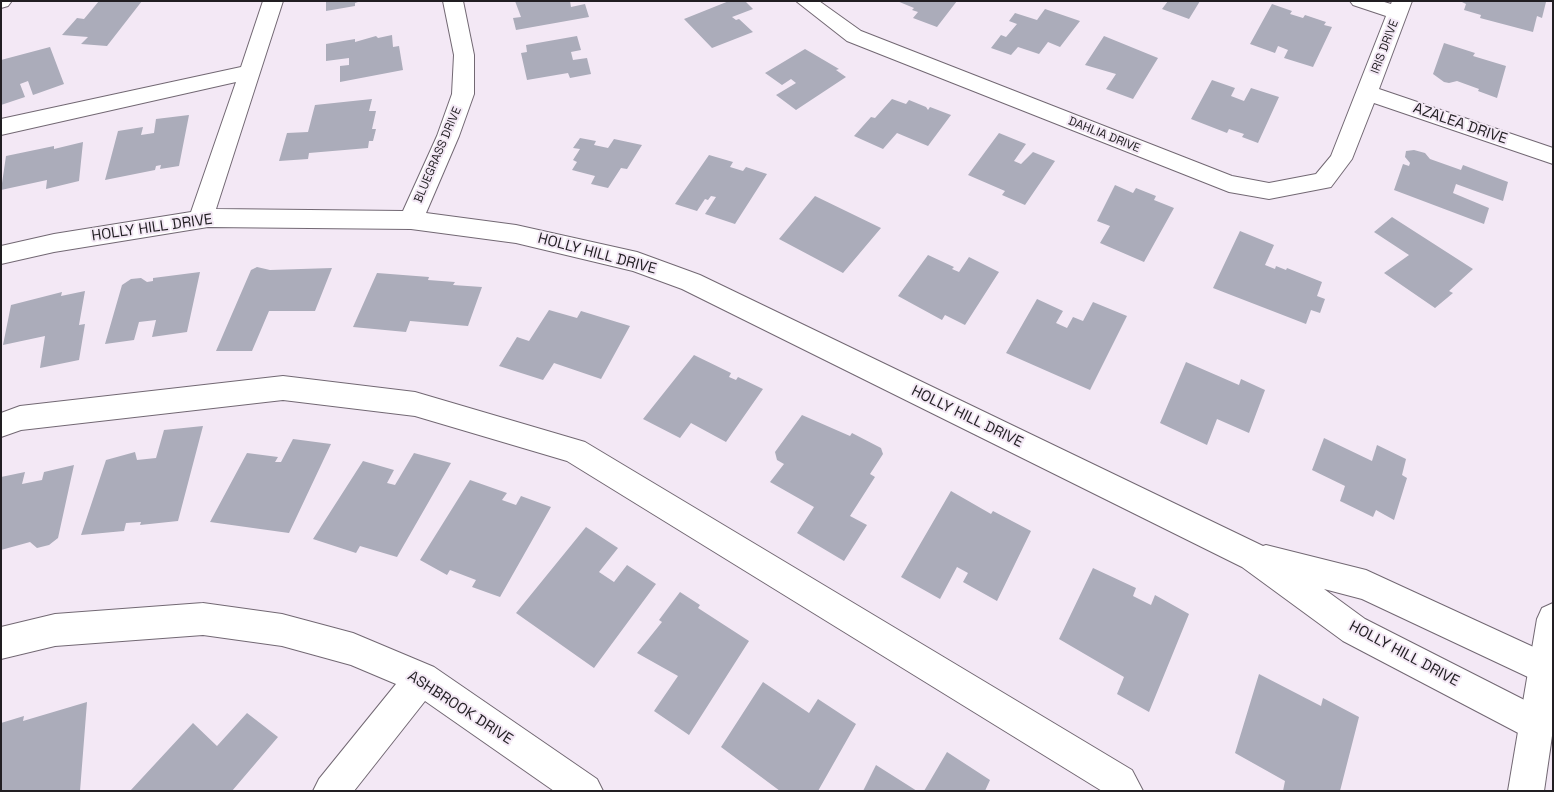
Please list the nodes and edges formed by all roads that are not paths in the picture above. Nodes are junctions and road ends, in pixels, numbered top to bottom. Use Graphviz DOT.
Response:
graph roads {
  1 [pos="272,1"];
  2 [pos="453,1"];
  3 [pos="806,1"];
  4 [pos="1360,1"];
  5 [pos="1400,7"];
  6 [pos="250,72"];
  7 [pos="1367,93"];
  8 [pos="1,127"];
  9 [pos="1553,156"];
  10 [pos="201,219"];
  11 [pos="411,220"];
  12 [pos="1,255"];
  13 [pos="1,425"];
  14 [pos="1253,557"];
  15 [pos="1553,619"];
  16 [pos="1,643"];
  17 [pos="1545,669"];
  18 [pos="422,680"];
  19 [pos="1536,724"];
  20 [pos="1527,790"];
  21 [pos="331,791"];
  22 [pos="585,791"];
  23 [pos="1125,791"];
  1 -- 6 [label="street"];
  2 -- 11 [label="street, BLUEGRASS DRIVE"];
  3 -- 7 [label="street, DAHLIA DRIVE"];
  4 -- 5 [label="street"];
  5 -- 7 [label="street, IRIS DRIVE"];
  6 -- 8 [label="street"];
  6 -- 10 [label="street"];
  7 -- 9 [label="street, AZALEA DRIVE"];
  10 -- 11 [label="street, HOLLY HILL DRIVE"];
  10 -- 12 [label="street, HOLLY HILL DRIVE"];
  11 -- 14 [label="street, HOLLY HILL DRIVE"];
  13 -- 23 [label="street"];
  14 -- 17 [label="street, HOLLY HILL DRIVE"];
  14 -- 19 [label="street, HOLLY HILL DRIVE"];
  15 -- 17 [label="street"];
  16 -- 18 [label="street, ASHBROOK DRIVE"];
  17 -- 19 [label="street"];
  18 -- 21 [label="street"];
  18 -- 22 [label="street, ASHBROOK DRIVE"];
  19 -- 20 [label="street"];
}
